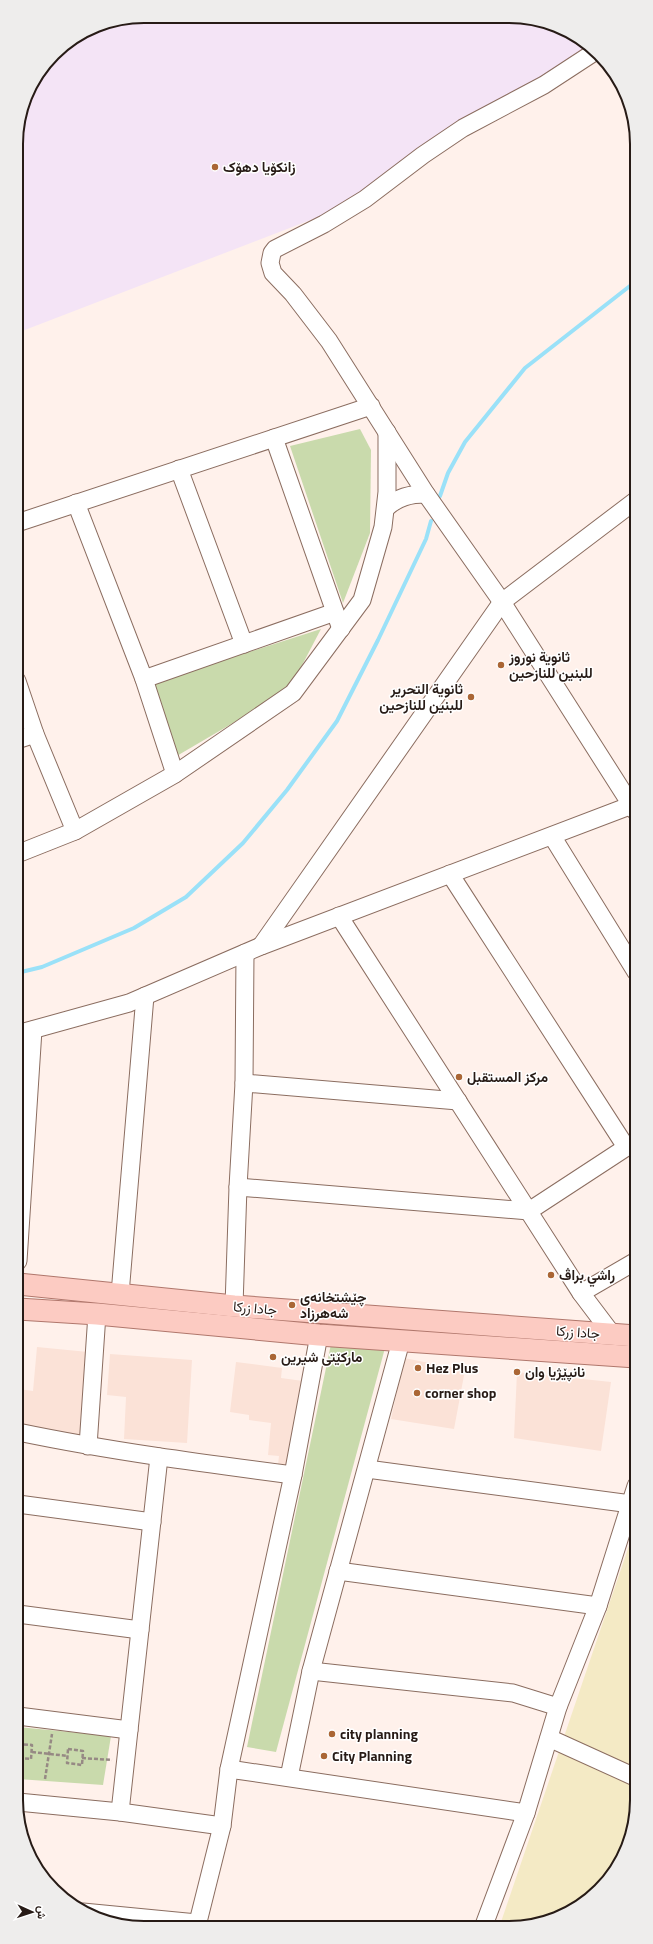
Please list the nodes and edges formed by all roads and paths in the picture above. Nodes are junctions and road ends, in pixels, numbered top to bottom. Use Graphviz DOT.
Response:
graph roads {
  1 [pos="590,55"];
  2 [pos="370,406"];
  3 [pos="387,432"];
  4 [pos="274,438"];
  5 [pos="180,469"];
  6 [pos="426,494"];
  7 [pos="76,503"];
  8 [pos="630,505"];
  9 [pos="386,508"];
  10 [pos="23,521"];
  11 [pos="502,602"];
  12 [pos="335,612"];
  13 [pos="341,629"];
  14 [pos="244,644"];
  15 [pos="144,679"];
  16 [pos="23,699"];
  17 [pos="35,734"];
  18 [pos="23,738"];
  19 [pos="175,774"];
  20 [pos="630,802"];
  21 [pos="630,809"];
  22 [pos="75,831"];
  23 [pos="552,836"];
  24 [pos="23,852"];
  25 [pos="450,874"];
  26 [pos="339,916"];
  27 [pos="261,946"];
  28 [pos="245,953"];
  29 [pos="630,962"];
  30 [pos="145,996"];
  31 [pos="25,1032"];
  32 [pos="244,1083"];
  33 [pos="23,1098"];
  34 [pos="458,1101"];
  35 [pos="630,1143"];
  36 [pos="630,1145"];
  37 [pos="238,1187"];
  38 [pos="529,1211"];
  39 [pos="630,1265"];
  40 [pos="23,1284"];
  41 [pos="582,1293"];
  42 [pos="120,1294"];
  43 [pos="234,1306"];
  44 [pos="23,1309"];
  45 [pos="97,1314"];
  46 [pos="612,1334"];
  47 [pos="319,1335"];
  48 [pos="630,1336"];
  49 [pos="401,1341"];
  50 [pos="630,1357"];
  51 [pos="23,1433"];
  52 [pos="88,1446"];
  53 [pos="159,1457"];
  54 [pos="367,1469"];
  55 [pos="293,1475"];
  56 [pos="630,1504"];
  57 [pos="23,1505"];
  58 [pos="630,1507"];
  59 [pos="152,1522"];
  60 [pos="338,1571"];
  61 [pos="598,1606"];
  62 [pos="23,1615"];
  63 [pos="140,1630"];
  64 [pos="311,1671"];
  65 [pos="558,1707"];
  66 [pos="23,1717"];
  67 [pos="129,1730"];
  68 [pos="52,1733"];
  69 [pos="550,1738"];
  70 [pos="23,1744"];
  71 [pos="32,1752"];
  72 [pos="49,1754"];
  73 [pos="68,1756"];
  74 [pos="23,1758"];
  75 [pos="82,1758"];
  76 [pos="126,1761"];
  77 [pos="230,1769"];
  78 [pos="630,1775"];
  79 [pos="289,1777"];
  80 [pos="45,1779"];
  81 [pos="23,1803"];
  82 [pos="120,1812"];
  83 [pos="526,1813"];
  84 [pos="222,1826"];
  85 [pos="103,1914"];
  86 [pos="169,1921"];
  87 [pos="198,1921"];
  88 [pos="486,1921"];
  1 -- 2 [label="street"];
  2 -- 3 [label="street"];
  2 -- 4 [label="street"];
  3 -- 6 [label="street"];
  3 -- 9 [label="street"];
  4 -- 5 [label="street"];
  4 -- 12 [label="street"];
  5 -- 7 [label="street"];
  5 -- 14 [label="street"];
  6 -- 9 [label="street"];
  6 -- 11 [label="street"];
  7 -- 10 [label="street"];
  7 -- 15 [label="street"];
  8 -- 11 [label="street"];
  9 -- 13 [label="street"];
  11 -- 20 [label="street"];
  11 -- 27 [label="street"];
  12 -- 13 [label="street"];
  12 -- 14 [label="street"];
  13 -- 19 [label="street"];
  14 -- 15 [label="street"];
  15 -- 19 [label="street"];
  16 -- 17 [label="street"];
  17 -- 18 [label="street"];
  17 -- 22 [label="street"];
  19 -- 22 [label="street"];
  21 -- 23 [label="street"];
  22 -- 24 [label="street"];
  23 -- 25 [label="street"];
  23 -- 29 [label="street"];
  25 -- 26 [label="street"];
  25 -- 35 [label="street"];
  26 -- 27 [label="street"];
  26 -- 34 [label="street"];
  27 -- 28 [label="street"];
  28 -- 30 [label="street"];
  28 -- 32 [label="street"];
  30 -- 31 [label="street"];
  30 -- 42 [label="street"];
  31 -- 33 [label="street"];
  32 -- 34 [label="street"];
  32 -- 37 [label="street"];
  34 -- 38 [label="street"];
  36 -- 38 [label="street"];
  37 -- 38 [label="street"];
  37 -- 43 [label="street"];
  38 -- 41 [label="street"];
  39 -- 41 [label="street"];
  40 -- 42 [label="main road, جادا زرکا"];
  41 -- 46 [label="street"];
  42 -- 43 [label="main road, جادا زرکا"];
  43 -- 46 [label="main road, جادا زرکا"];
  44 -- 45 [label="main road, جادا زرکا"];
  45 -- 47 [label="main road, جادا زرکا"];
  45 -- 52 [label="street"];
  46 -- 48 [label="main road, جادا زرکا"];
  47 -- 49 [label="main road, جادا زرکا"];
  47 -- 55 [label="street"];
  49 -- 50 [label="main road, جادا زرکا"];
  49 -- 54 [label="street"];
  51 -- 52 [label="street"];
  52 -- 53 [label="street"];
  53 -- 55 [label="street"];
  53 -- 59 [label="street"];
  54 -- 56 [label="street"];
  54 -- 60 [label="street"];
  55 -- 77 [label="street"];
  57 -- 59 [label="street"];
  58 -- 61 [label="street"];
  59 -- 63 [label="street"];
  60 -- 61 [label="street"];
  60 -- 64 [label="street"];
  61 -- 65 [label="street"];
  62 -- 63 [label="street"];
  63 -- 67 [label="street"];
  64 -- 65 [label="street"];
  64 -- 79 [label="street"];
  65 -- 69 [label="street"];
  66 -- 67 [label="street"];
  67 -- 76 [label="street"];
  68 -- 72 [label="path"];
  69 -- 78 [label="street"];
  69 -- 83 [label="street"];
  70 -- 71 [label="path"];
  71 -- 72 [label="path"];
  71 -- 74 [label="path"];
  72 -- 73 [label="path"];
  72 -- 80 [label="path"];
  73 -- 75 [label="path"];
  73 -- 75 [label="path"];
  75 -- 76 [label="path"];
  76 -- 82 [label="street"];
  77 -- 79 [label="street"];
  77 -- 84 [label="street"];
  79 -- 83 [label="street"];
  81 -- 82 [label="street"];
  82 -- 84 [label="street"];
  83 -- 88 [label="street"];
  84 -- 87 [label="street"];
  85 -- 86 [label="street"];
}
